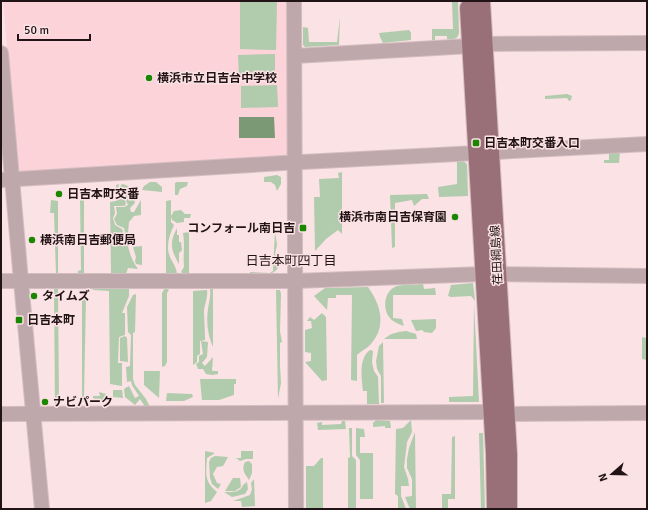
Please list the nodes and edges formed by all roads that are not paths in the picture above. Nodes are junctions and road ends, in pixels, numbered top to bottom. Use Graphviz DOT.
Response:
graph roads {
  1 [pos="294,1"];
  2 [pos="469,1"];
  3 [pos="481,1"];
  4 [pos="647,43"];
  5 [pos="477,45"];
  6 [pos="1,53"];
  7 [pos="295,56"];
  8 [pos="647,144"];
  9 [pos="484,152"];
  10 [pos="295,162"];
  11 [pos="6,179"];
  12 [pos="491,274"];
  13 [pos="647,276"];
  14 [pos="1,281"];
  15 [pos="20,281"];
  16 [pos="295,281"];
  17 [pos="295,413"];
  18 [pos="499,413"];
  19 [pos="647,413"];
  20 [pos="1,414"];
  21 [pos="34,414"];
  22 [pos="42,509"];
  23 [pos="296,509"];
  24 [pos="496,509"];
  25 [pos="508,509"];
  1 -- 7 [label="street"];
  2 -- 5 [label="main road, 荏田綱島線"];
  3 -- 5 [label="main road, 荏田綱島線"];
  4 -- 5 [label="street"];
  5 -- 7 [label="street"];
  5 -- 9 [label="main road, 荏田綱島線"];
  6 -- 11 [label="street"];
  7 -- 10 [label="street"];
  8 -- 9 [label="street"];
  9 -- 10 [label="street"];
  9 -- 12 [label="main road, 荏田綱島線"];
  10 -- 11 [label="street"];
  10 -- 16 [label="street"];
  11 -- 15 [label="street"];
  12 -- 13 [label="street"];
  12 -- 16 [label="street"];
  12 -- 18 [label="main road, 荏田綱島線"];
  14 -- 15 [label="street"];
  15 -- 16 [label="street"];
  15 -- 21 [label="street"];
  16 -- 17 [label="street"];
  17 -- 18 [label="street"];
  17 -- 21 [label="street"];
  17 -- 23 [label="street"];
  18 -- 19 [label="street"];
  18 -- 24 [label="main road, 荏田綱島線"];
  18 -- 25 [label="main road, 荏田綱島線"];
  20 -- 21 [label="street"];
  21 -- 22 [label="street"];
}
